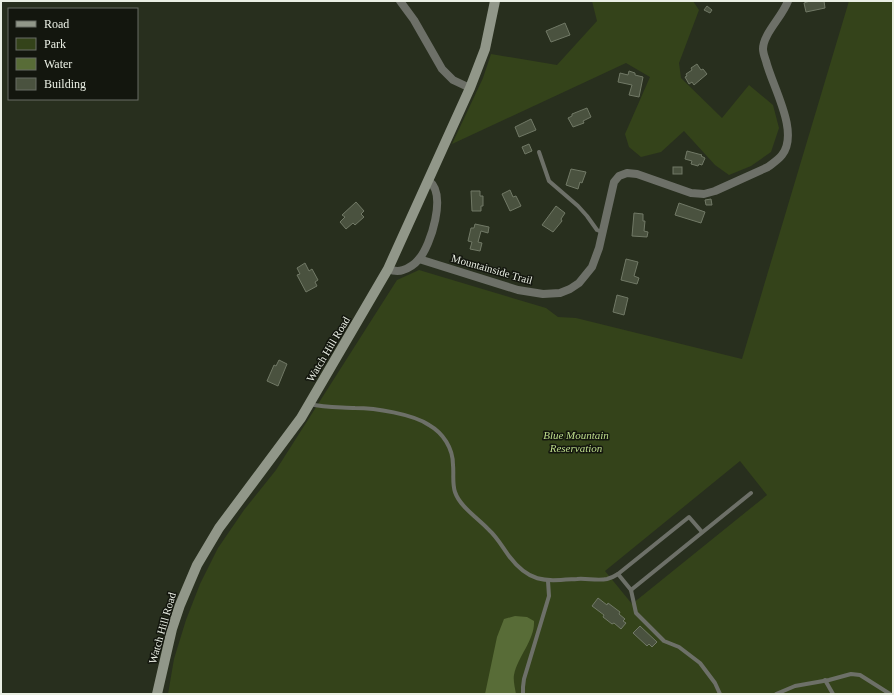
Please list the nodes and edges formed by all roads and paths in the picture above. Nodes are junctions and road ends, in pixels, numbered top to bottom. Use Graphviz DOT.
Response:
graph roads {
  1 [pos="400,1"];
  2 [pos="495,1"];
  3 [pos="788,1"];
  4 [pos="470,88"];
  5 [pos="539,152"];
  6 [pos="429,182"];
  7 [pos="602,232"];
  8 [pos="419,259"];
  9 [pos="388,269"];
  10 [pos="309,404"];
  11 [pos="751,493"];
  12 [pos="702,532"];
  13 [pos="618,574"];
  14 [pos="548,581"];
  15 [pos="631,590"];
  16 [pos="825,680"];
  17 [pos="157,694"];
  18 [pos="523,694"];
  19 [pos="720,694"];
  20 [pos="776,694"];
  21 [pos="833,694"];
  22 [pos="890,694"];
  1 -- 4 [label="street"];
  2 -- 4 [label="street, Watch Hill Road"];
  3 -- 7 [label="street, Mountainside Trail"];
  4 -- 6 [label="street, Watch Hill Road"];
  5 -- 7 [label="lane"];
  6 -- 8 [label="street"];
  6 -- 9 [label="street, Watch Hill Road"];
  7 -- 8 [label="street, Mountainside Trail"];
  8 -- 9 [label="street"];
  9 -- 10 [label="street, Watch Hill Road"];
  10 -- 14 [label="lane"];
  10 -- 17 [label="street, Watch Hill Road"];
  11 -- 12 [label="lane"];
  12 -- 13 [label="lane"];
  12 -- 15 [label="lane"];
  13 -- 14 [label="lane"];
  13 -- 15 [label="lane"];
  14 -- 18 [label="lane"];
  15 -- 19 [label="lane"];
  16 -- 20 [label="lane"];
  16 -- 21 [label="lane"];
  16 -- 22 [label="lane"];
}
